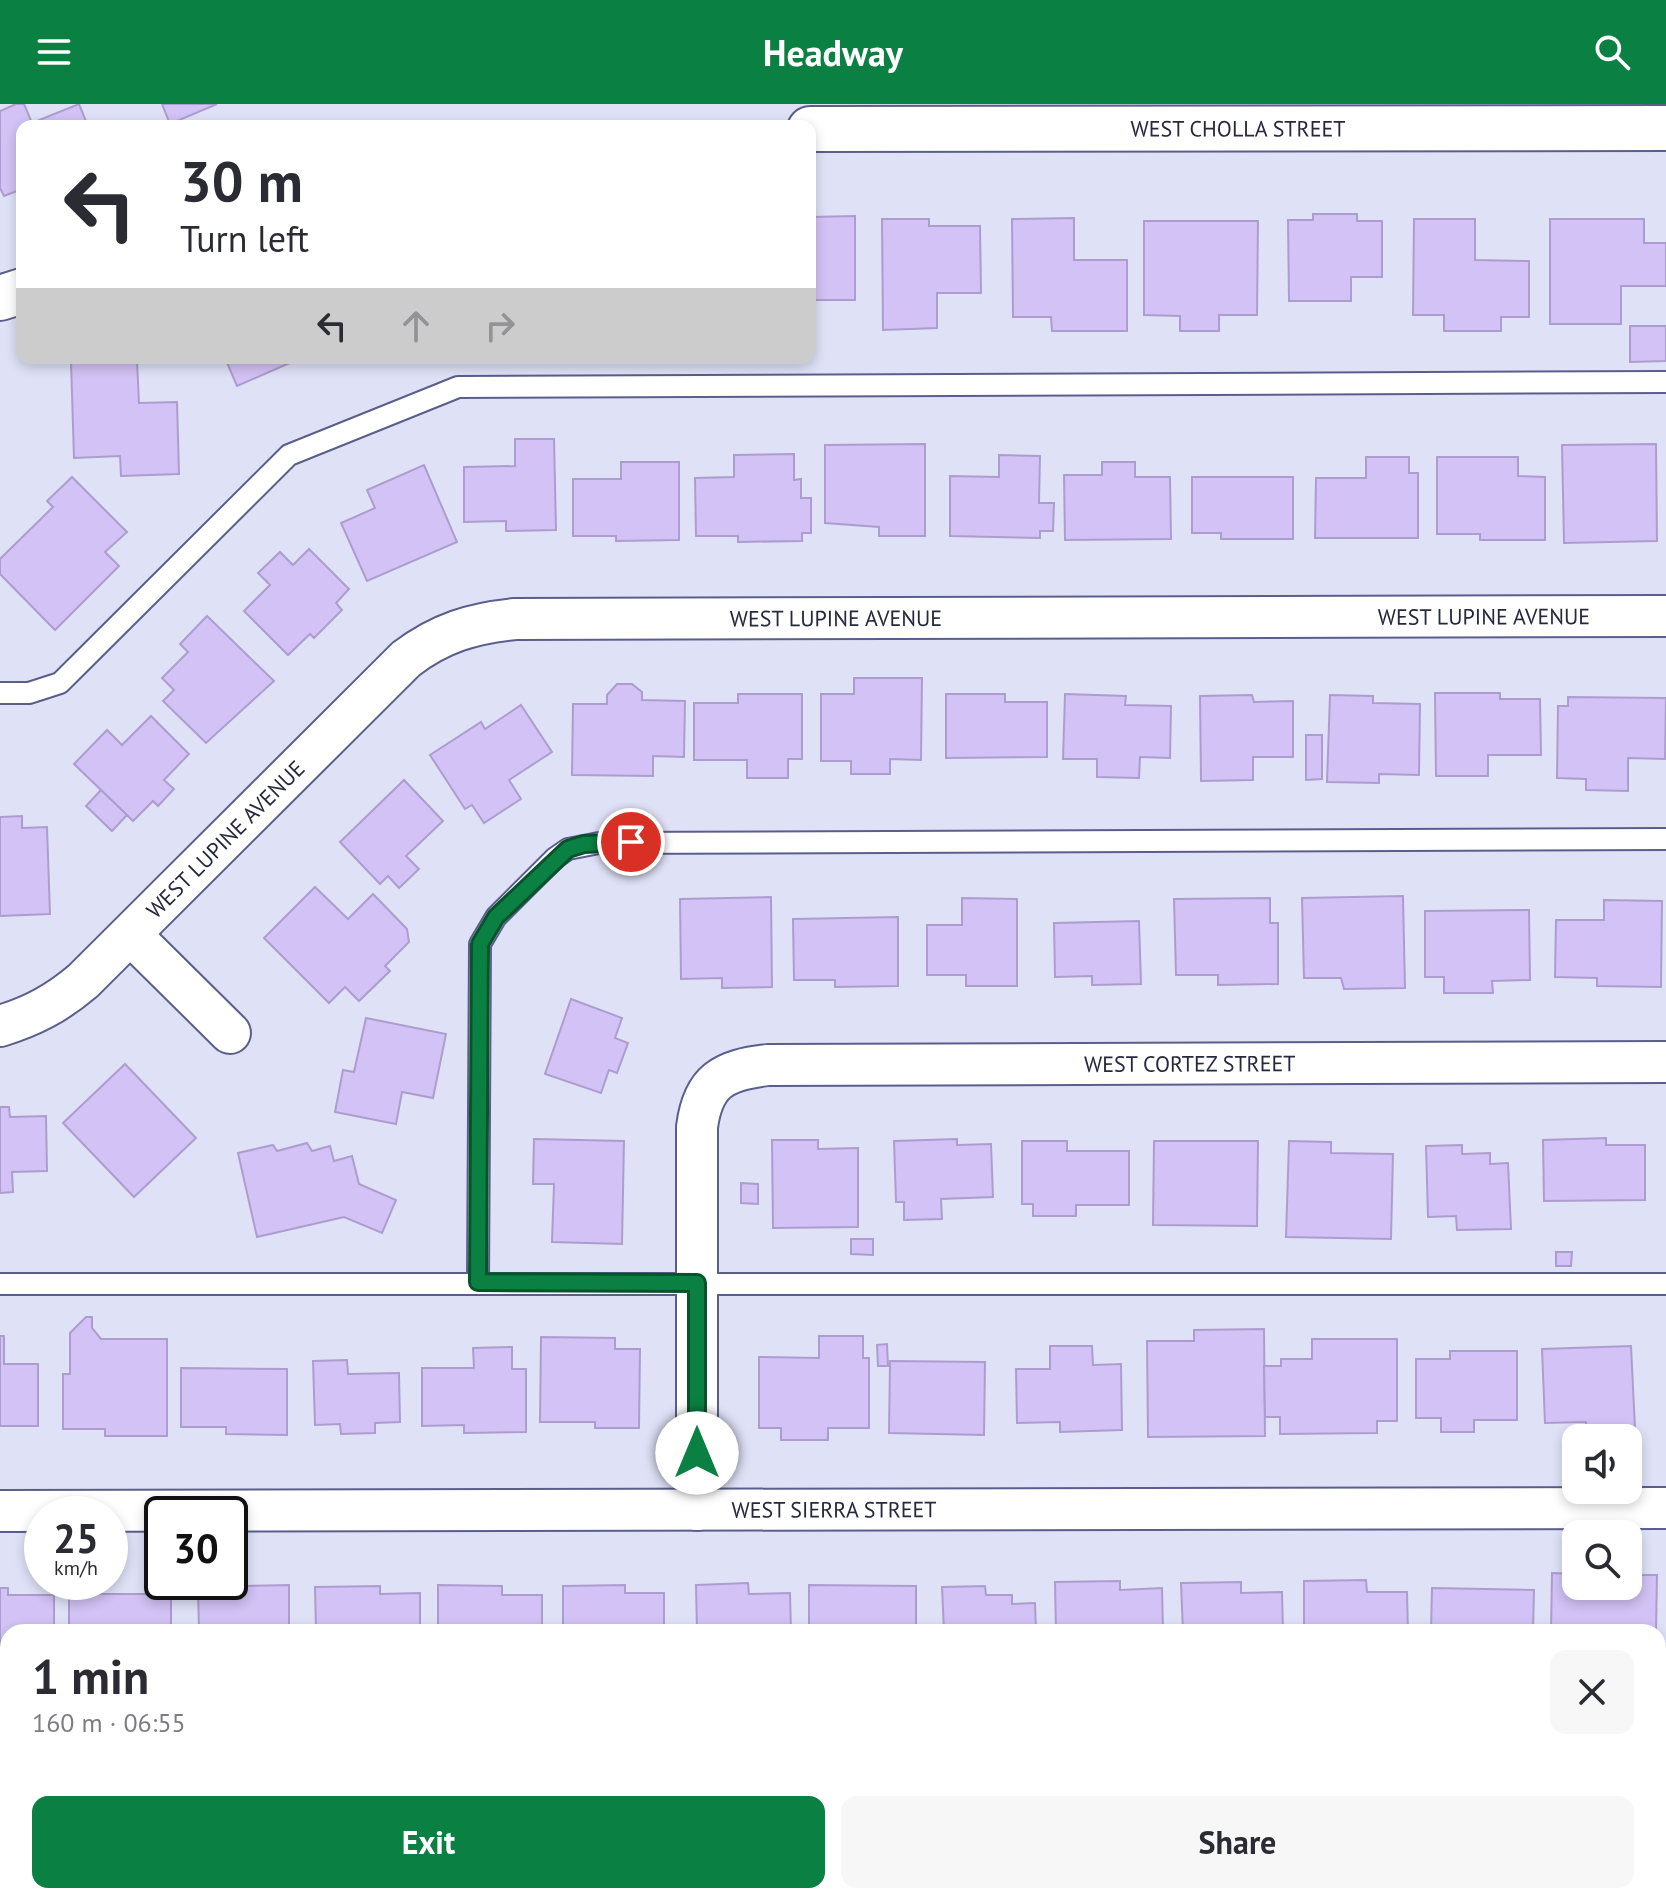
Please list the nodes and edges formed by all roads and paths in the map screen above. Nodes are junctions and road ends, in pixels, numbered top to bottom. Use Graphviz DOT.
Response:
graph roads {
  1 [pos="1666,128"];
  2 [pos="816,129"];
  3 [pos="1666,382"];
  4 [pos="1666,616"];
  5 [pos="0,693"];
  6 [pos="1666,839"];
  7 [pos="131,935"];
  8 [pos="0,1026"];
  9 [pos="230,1033"];
  10 [pos="1666,1062"];
  11 [pos="478,1282"];
  12 [pos="697,1283"];
  13 [pos="0,1284"];
  14 [pos="1666,1284"];
  15 [pos="1666,1508"];
  16 [pos="697,1510"];
  17 [pos="0,1511"];
  1 -- 2 [label="street, WEST CHOLLA STREET"];
  3 -- 5 [label="lane"];
  4 -- 7 [label="street, WEST LUPINE AVENUE"];
  6 -- 11 [label="lane"];
  7 -- 8 [label="street, WEST LUPINE AVENUE"];
  7 -- 9 [label="street, WEST LUPINE AVENUE"];
  10 -- 12 [label="street, WEST CORTEZ STREET"];
  11 -- 12 [label="lane"];
  11 -- 13 [label="lane"];
  12 -- 14 [label="lane"];
  12 -- 16 [label="street"];
  15 -- 16 [label="street, WEST SIERRA STREET"];
  16 -- 17 [label="street, WEST SIERRA STREET"];
}
